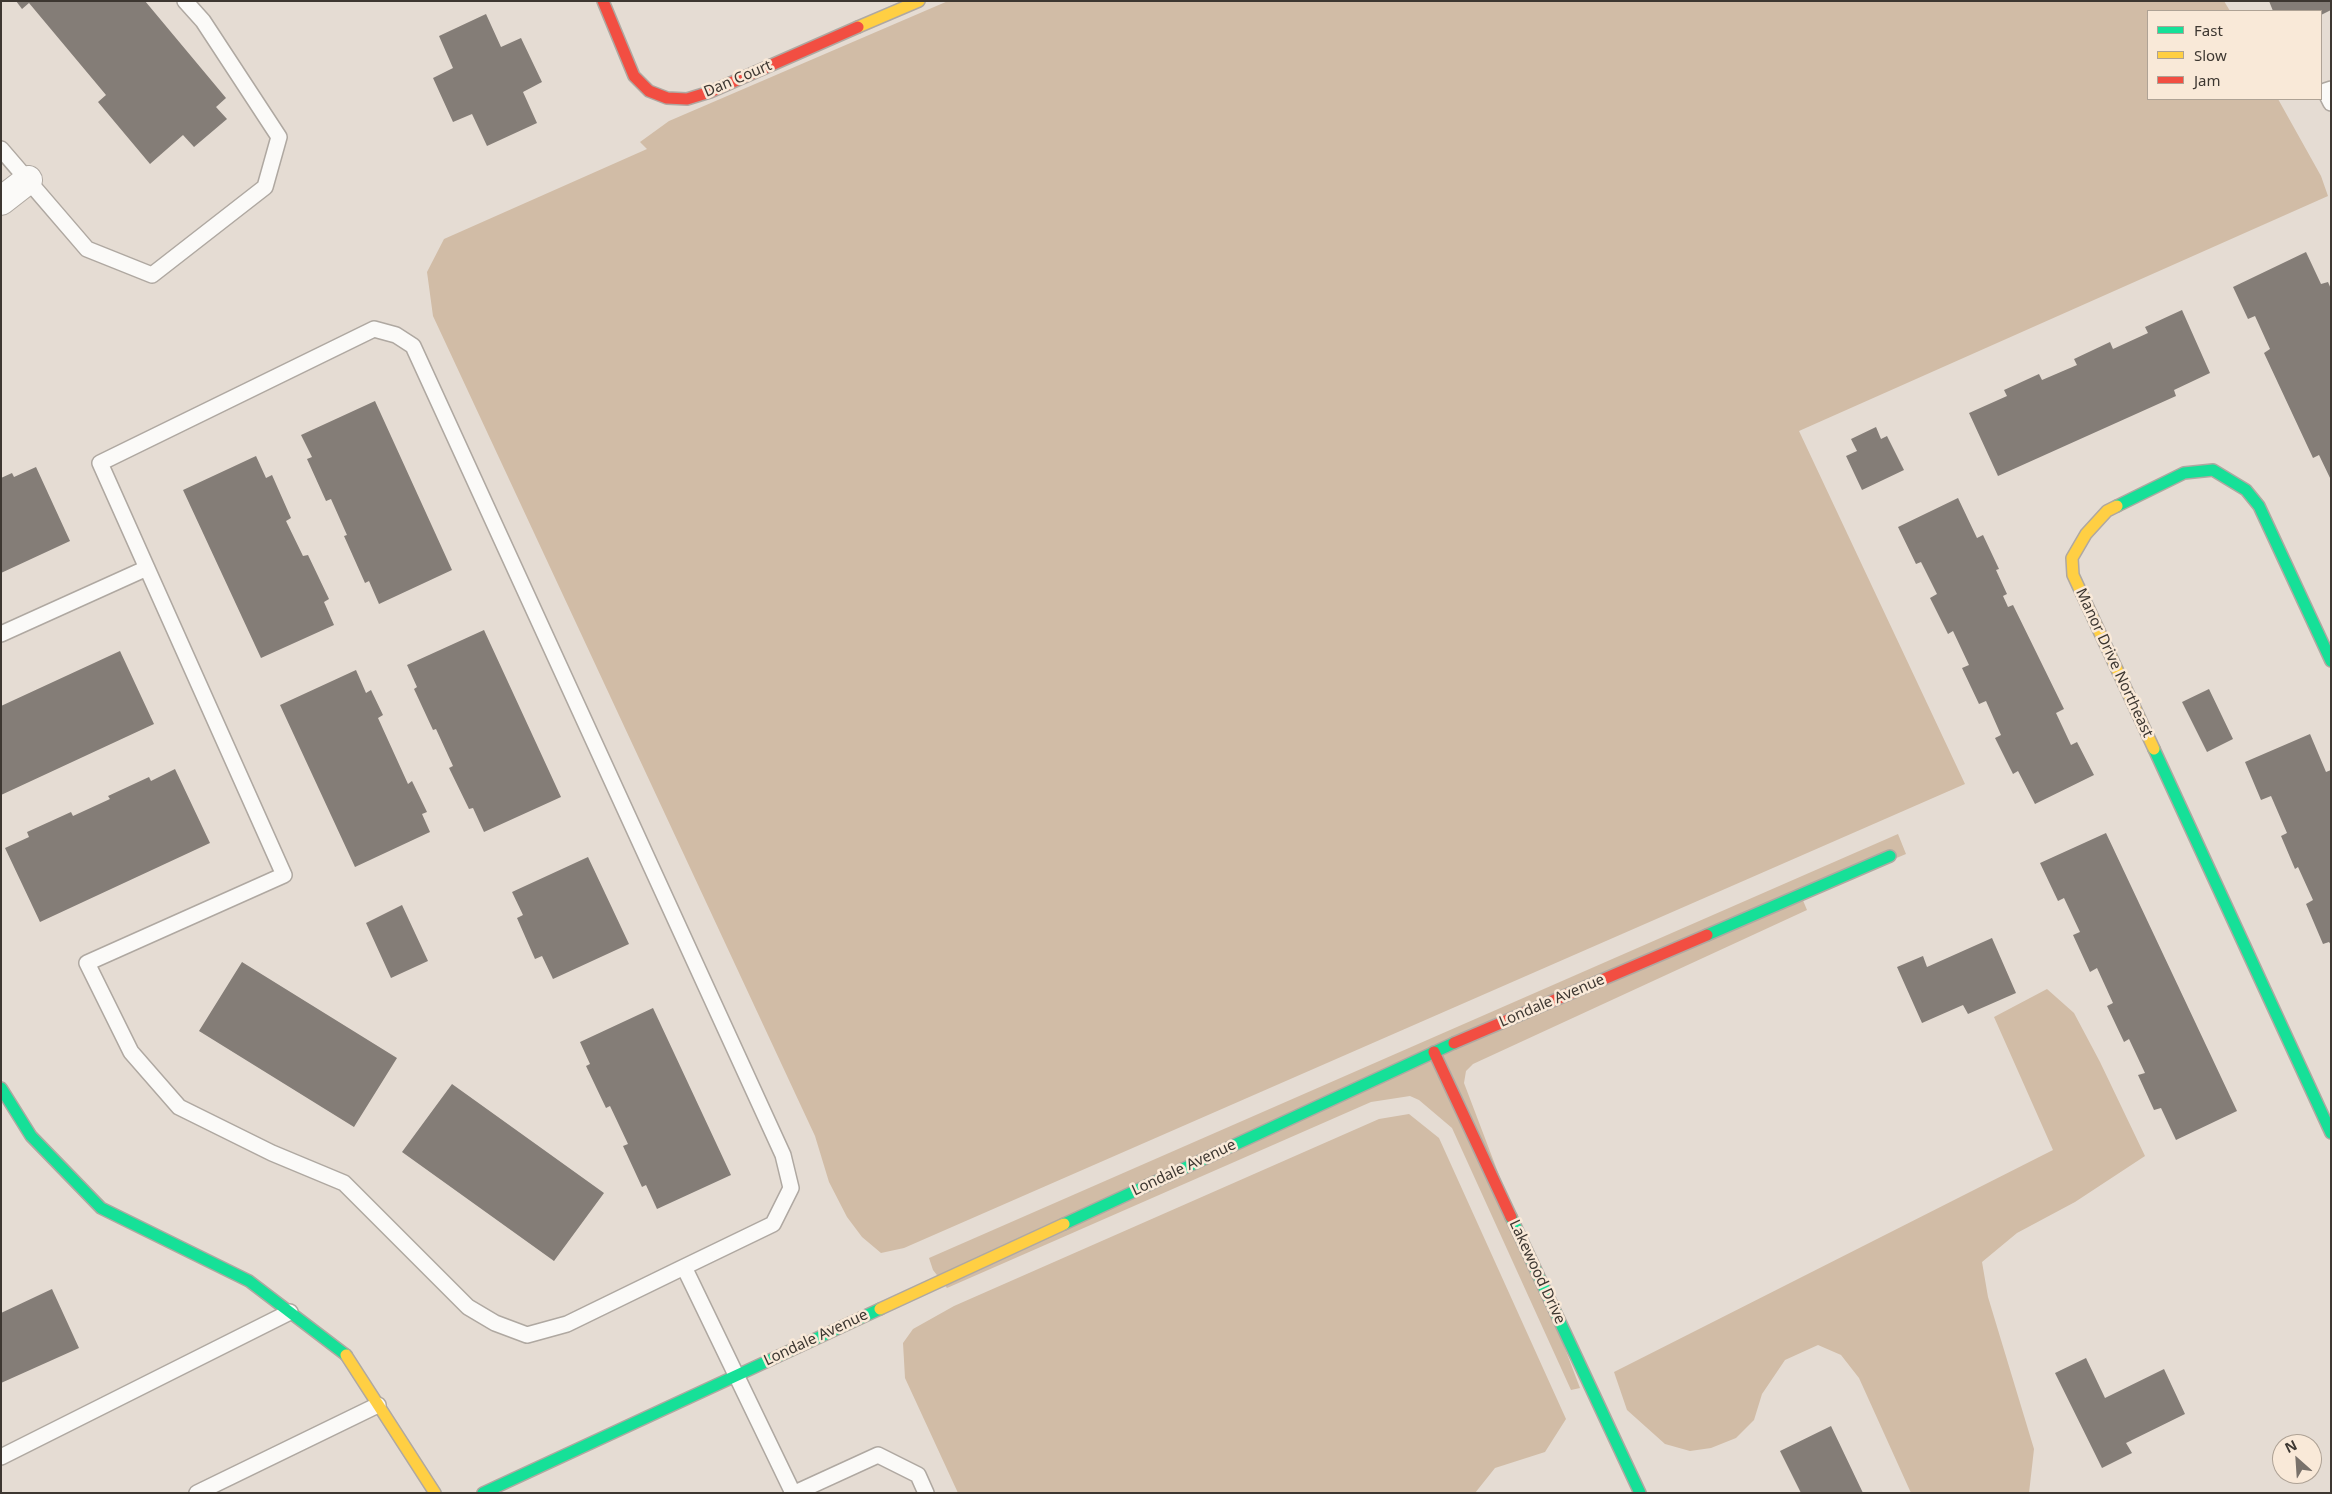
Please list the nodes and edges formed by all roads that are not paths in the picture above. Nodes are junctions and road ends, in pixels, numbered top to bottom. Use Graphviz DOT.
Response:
graph roads {
  1 [pos="185,1"];
  2 [pos="603,1"];
  3 [pos="919,1"];
  4 [pos="2331,89"];
  5 [pos="2331,103"];
  6 [pos="1,149"];
  7 [pos="28,180"];
  8 [pos="1,201"];
  9 [pos="147,568"];
  10 [pos="1,634"];
  11 [pos="2331,661"];
  12 [pos="1890,856"];
  13 [pos="1434,1052"];
  14 [pos="1,1088"];
  15 [pos="2331,1133"];
  16 [pos="684,1268"];
  17 [pos="290,1312"];
  18 [pos="737,1375"];
  19 [pos="378,1405"];
  20 [pos="1,1458"];
  21 [pos="197,1493"];
  22 [pos="435,1493"];
  23 [pos="483,1493"];
  24 [pos="794,1493"];
  25 [pos="926,1493"];
  26 [pos="1640,1493"];
  1 -- 7 [label="lane"];
  2 -- 3 [label="street, Dan Court"];
  4 -- 5 [label="lane"];
  6 -- 7 [label="lane"];
  7 -- 8 [label="street"];
  9 -- 10 [label="lane"];
  9 -- 16 [label="lane"];
  9 -- 16 [label="lane"];
  11 -- 15 [label="street, Manor Drive Northeast"];
  12 -- 13 [label="street, Londale Avenue"];
  13 -- 18 [label="street, Londale Avenue"];
  13 -- 26 [label="street, Lakewood Drive"];
  14 -- 17 [label="street"];
  16 -- 18 [label="lane"];
  17 -- 19 [label="street"];
  17 -- 20 [label="lane"];
  18 -- 23 [label="street, Londale Avenue"];
  18 -- 24 [label="lane"];
  19 -- 21 [label="lane"];
  19 -- 22 [label="street"];
  24 -- 25 [label="lane"];
}
